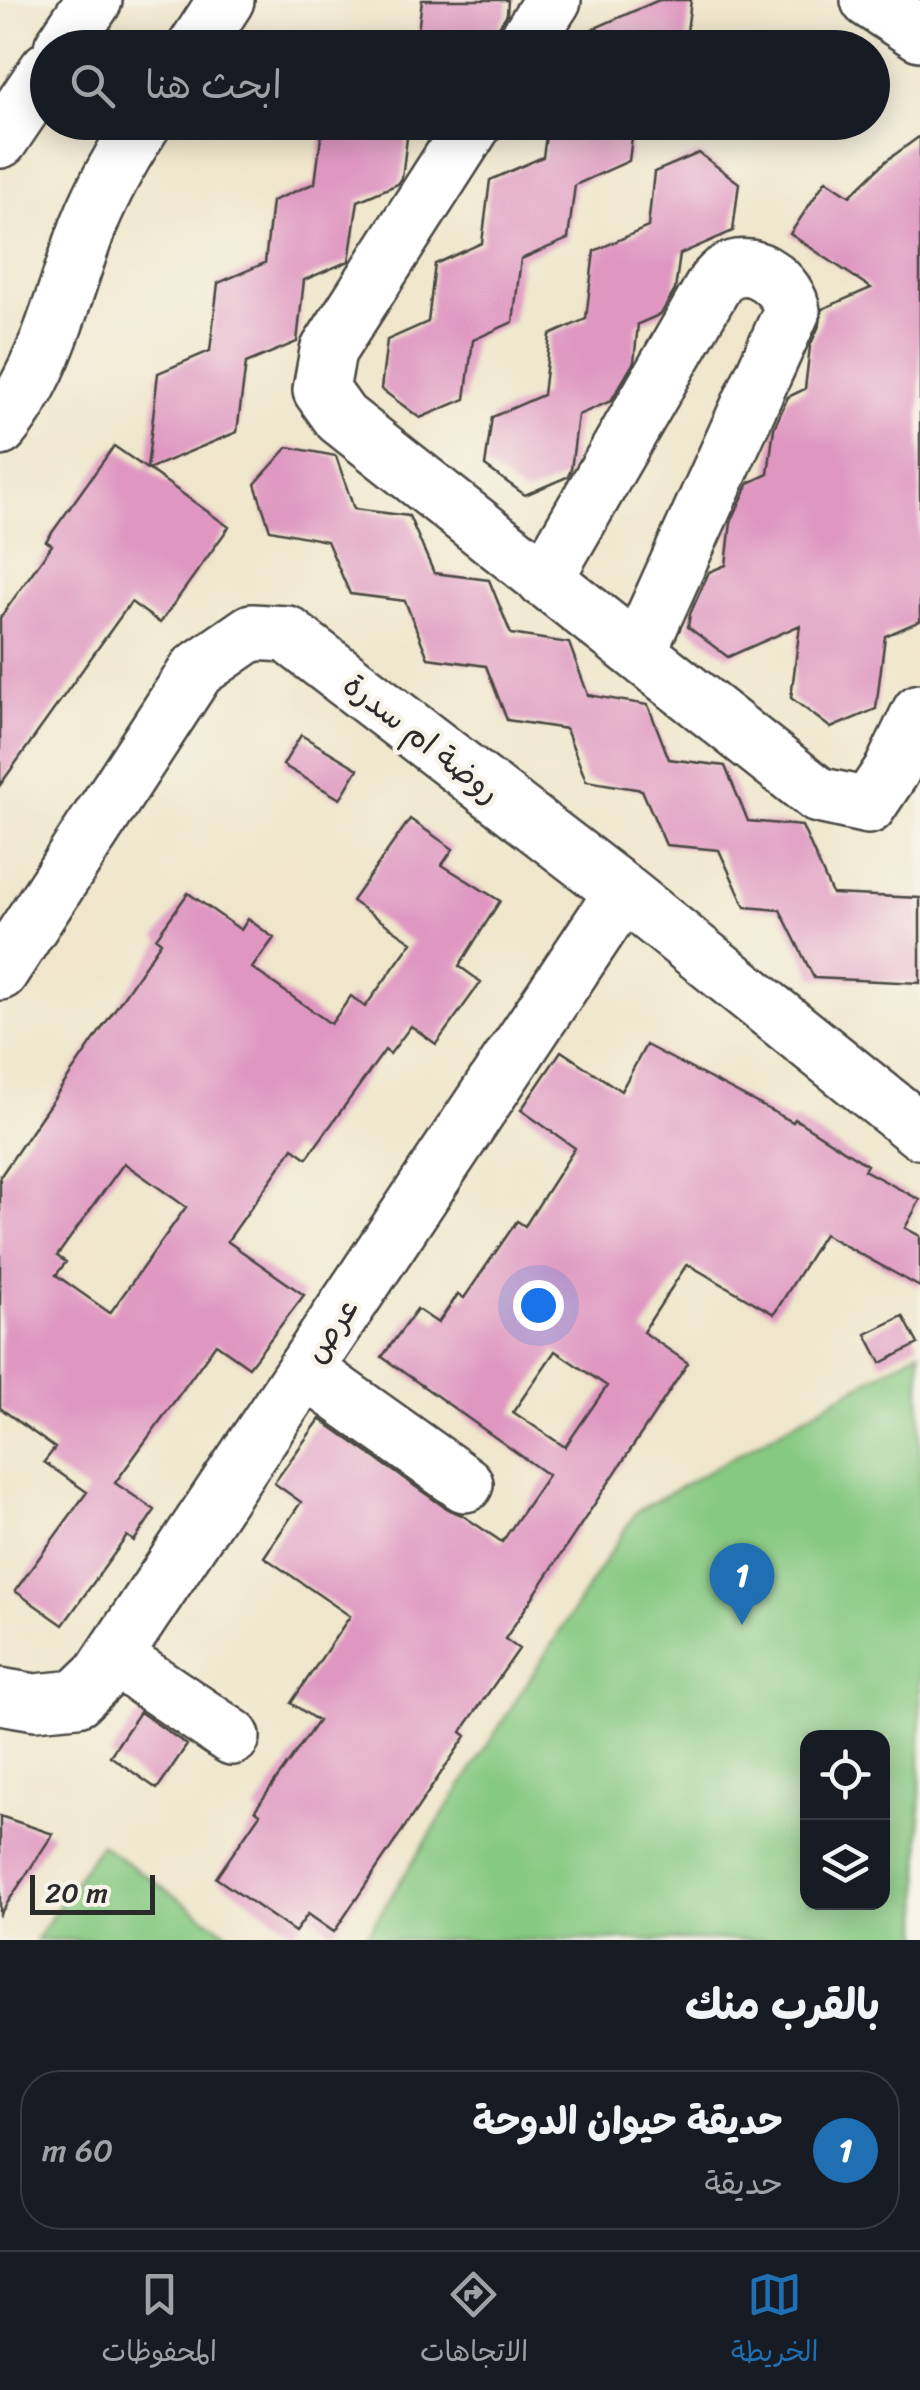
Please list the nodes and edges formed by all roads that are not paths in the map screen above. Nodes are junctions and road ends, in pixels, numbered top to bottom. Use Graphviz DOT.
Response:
graph roads {
  1 [pos="94,0"];
  2 [pos="226,0"];
  3 [pos="553,0"];
  4 [pos="869,0"];
  5 [pos="74,30"];
  6 [pos="206,30"];
  7 [pos="534,30"];
  8 [pos="920,32"];
  9 [pos="30,96"];
  10 [pos="0,140"];
  11 [pos="134,140"];
  12 [pos="463,140"];
  13 [pos="18,378"];
  14 [pos="0,428"];
  15 [pos="544,580"];
  16 [pos="638,652"];
  17 [pos="920,712"];
  18 [pos="622,892"];
  19 [pos="0,972"];
  20 [pos="920,1130"];
  21 [pos="304,1370"];
  22 [pos="465,1484"];
  23 [pos="114,1656"];
  24 [pos="0,1696"];
  25 [pos="232,1737"];
  1 -- 5 [label="street"];
  2 -- 6 [label="street"];
  3 -- 7 [label="street"];
  4 -- 8 [label="street"];
  9 -- 10 [label="street"];
  11 -- 13 [label="street"];
  12 -- 15 [label="street"];
  13 -- 14 [label="street"];
  15 -- 16 [label="street"];
  15 -- 16 [label="street"];
  16 -- 17 [label="street"];
  18 -- 19 [label="street, روضة ام سدرة"];
  18 -- 20 [label="street, روضة ام سدرة"];
  18 -- 21 [label="street, عرص"];
  21 -- 22 [label="street"];
  21 -- 23 [label="street, عرص"];
  23 -- 24 [label="street, عرص"];
  23 -- 25 [label="street"];
}
